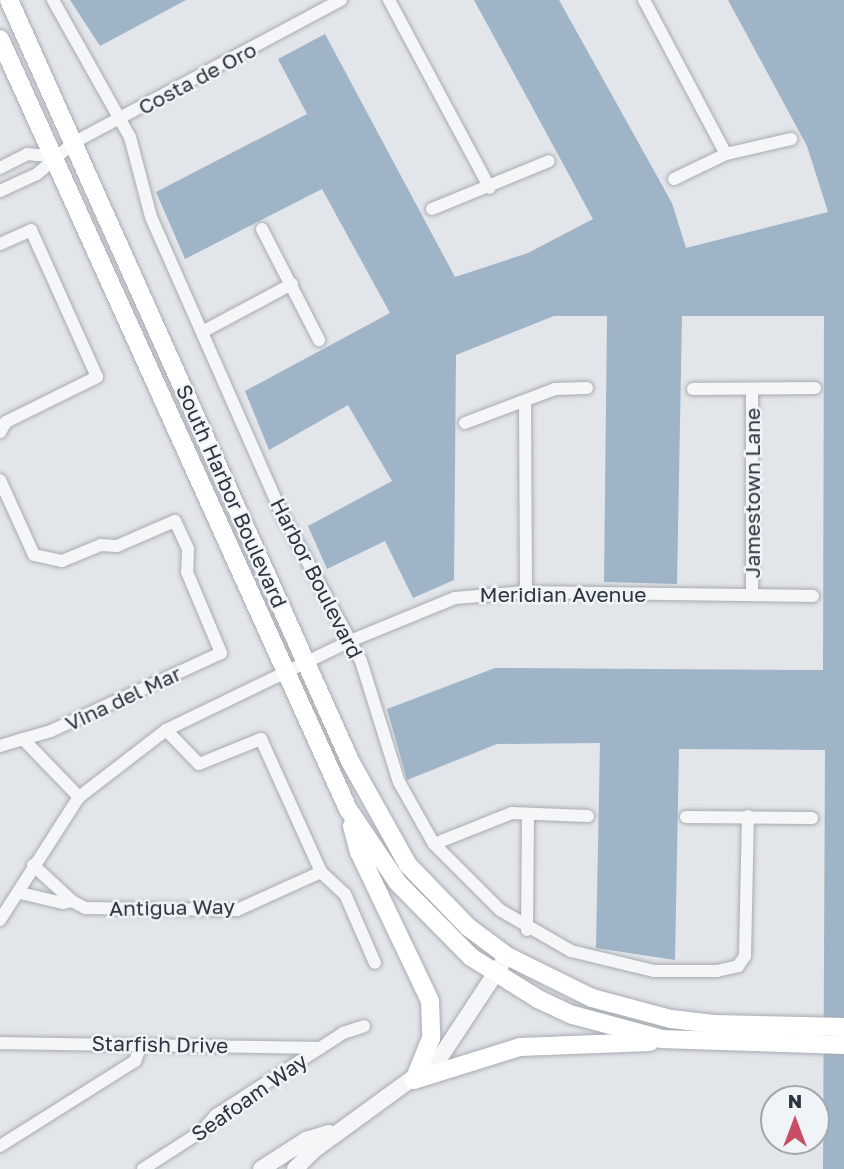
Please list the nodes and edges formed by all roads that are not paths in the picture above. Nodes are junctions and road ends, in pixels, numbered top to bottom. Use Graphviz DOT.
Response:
graph roads {
  1 [pos="9,0"];
  2 [pos="53,0"];
  3 [pos="341,0"];
  4 [pos="389,0"];
  5 [pos="644,0"];
  6 [pos="0,38"];
  7 [pos="122,119"];
  8 [pos="792,139"];
  9 [pos="73,143"];
  10 [pos="726,154"];
  11 [pos="52,156"];
  12 [pos="549,161"];
  13 [pos="0,168"];
  14 [pos="674,178"];
  15 [pos="490,188"];
  16 [pos="0,191"];
  17 [pos="432,209"];
  18 [pos="261,229"];
  19 [pos="0,244"];
  20 [pos="292,284"];
  21 [pos="202,332"];
  22 [pos="319,340"];
  23 [pos="587,388"];
  24 [pos="815,388"];
  25 [pos="692,389"];
  26 [pos="752,391"];
  27 [pos="525,401"];
  28 [pos="465,423"];
  29 [pos="0,432"];
  30 [pos="0,480"];
  31 [pos="526,592"];
  32 [pos="752,595"];
  33 [pos="813,596"];
  34 [pos="350,640"];
  35 [pos="306,660"];
  36 [pos="285,670"];
  37 [pos="166,730"];
  38 [pos="23,738"];
  39 [pos="0,746"];
  40 [pos="79,797"];
  41 [pos="348,809"];
  42 [pos="528,814"];
  43 [pos="588,816"];
  44 [pos="748,816"];
  45 [pos="686,817"];
  46 [pos="812,818"];
  47 [pos="434,844"];
  48 [pos="33,866"];
  49 [pos="321,872"];
  50 [pos="61,887"];
  51 [pos="20,892"];
  52 [pos="53,901"];
  53 [pos="72,901"];
  54 [pos="0,920"];
  55 [pos="527,930"];
  56 [pos="507,956"];
  57 [pos="375,964"];
  58 [pos="496,975"];
  59 [pos="364,1026"];
  60 [pos="844,1027"];
  61 [pos="756,1036"];
  62 [pos="662,1039"];
  63 [pos="0,1043"];
  64 [pos="142,1043"];
  65 [pos="844,1045"];
  66 [pos="320,1048"];
  67 [pos="414,1080"];
  68 [pos="344,1128"];
  69 [pos="0,1146"];
  70 [pos="143,1169"];
  71 [pos="261,1169"];
  72 [pos="295,1169"];
  1 -- 9 [label="main road, South Harbor Boulevard"];
  2 -- 7 [label="street, Harbor Boulevard"];
  3 -- 7 [label="street, Costa de Oro"];
  4 -- 15 [label="street"];
  5 -- 10 [label="street"];
  6 -- 11 [label="main road, South Harbor Boulevard"];
  7 -- 9 [label="street, Costa de Oro"];
  7 -- 21 [label="street, Harbor Boulevard"];
  8 -- 10 [label="street"];
  9 -- 11 [label="street, Costa de Oro"];
  9 -- 35 [label="main road, South Harbor Boulevard"];
  10 -- 14 [label="street"];
  11 -- 13 [label="street, Costa de Oro"];
  11 -- 16 [label="street, Costa de Oro"];
  11 -- 36 [label="main road, South Harbor Boulevard"];
  12 -- 15 [label="street"];
  15 -- 17 [label="street"];
  18 -- 20 [label="street"];
  19 -- 29 [label="street"];
  20 -- 21 [label="street"];
  20 -- 22 [label="street"];
  21 -- 34 [label="street, Harbor Boulevard"];
  23 -- 27 [label="street"];
  24 -- 26 [label="street, Jamestown Lane"];
  25 -- 26 [label="street, Jamestown Lane"];
  26 -- 32 [label="street, Jamestown Lane"];
  27 -- 28 [label="street"];
  27 -- 31 [label="street"];
  30 -- 38 [label="street, Vina del Mar"];
  31 -- 32 [label="street, Meridian Avenue"];
  31 -- 34 [label="street, Meridian Avenue"];
  32 -- 33 [label="street, Meridian Avenue"];
  34 -- 35 [label="street, Meridian Avenue"];
  34 -- 47 [label="street, Harbor Boulevard"];
  35 -- 36 [label="street, Meridian Avenue"];
  35 -- 56 [label="main road, South Harbor Boulevard"];
  36 -- 37 [label="street, Meridian Avenue"];
  36 -- 41 [label="main road, South Harbor Boulevard"];
  37 -- 40 [label="street, Meridian Avenue"];
  37 -- 49 [label="street"];
  38 -- 39 [label="street, Vina del Mar"];
  38 -- 40 [label="street"];
  40 -- 48 [label="street, Meridian Avenue"];
  41 -- 58 [label="main road, South Harbor Boulevard"];
  41 -- 67 [label="main road"];
  42 -- 43 [label="street"];
  42 -- 47 [label="street"];
  42 -- 55 [label="street"];
  44 -- 45 [label="street"];
  44 -- 46 [label="street"];
  44 -- 55 [label="street, Harbor Boulevard"];
  47 -- 55 [label="street, Harbor Boulevard"];
  48 -- 50 [label="street"];
  48 -- 51 [label="street, Meridian Avenue"];
  49 -- 53 [label="street, Antigua Way"];
  49 -- 57 [label="street"];
  50 -- 52 [label="street"];
  50 -- 53 [label="street"];
  51 -- 52 [label="street, Antigua Way"];
  51 -- 54 [label="street, Meridian Avenue"];
  52 -- 53 [label="street, Antigua Way"];
  56 -- 58 [label="street"];
  56 -- 61 [label="main road, South Harbor Boulevard"];
  58 -- 62 [label="main road, South Harbor Boulevard"];
  58 -- 67 [label="street"];
  59 -- 66 [label="street, Seafoam Way"];
  60 -- 61 [label="main road"];
  61 -- 62 [label="main road"];
  61 -- 65 [label="main road"];
  62 -- 67 [label="main road"];
  63 -- 64 [label="street, Starfish Drive"];
  64 -- 66 [label="street, Starfish Drive"];
  64 -- 69 [label="street"];
  66 -- 70 [label="street, Seafoam Way"];
  67 -- 68 [label="street"];
  68 -- 71 [label="street"];
  68 -- 72 [label="street"];
}
